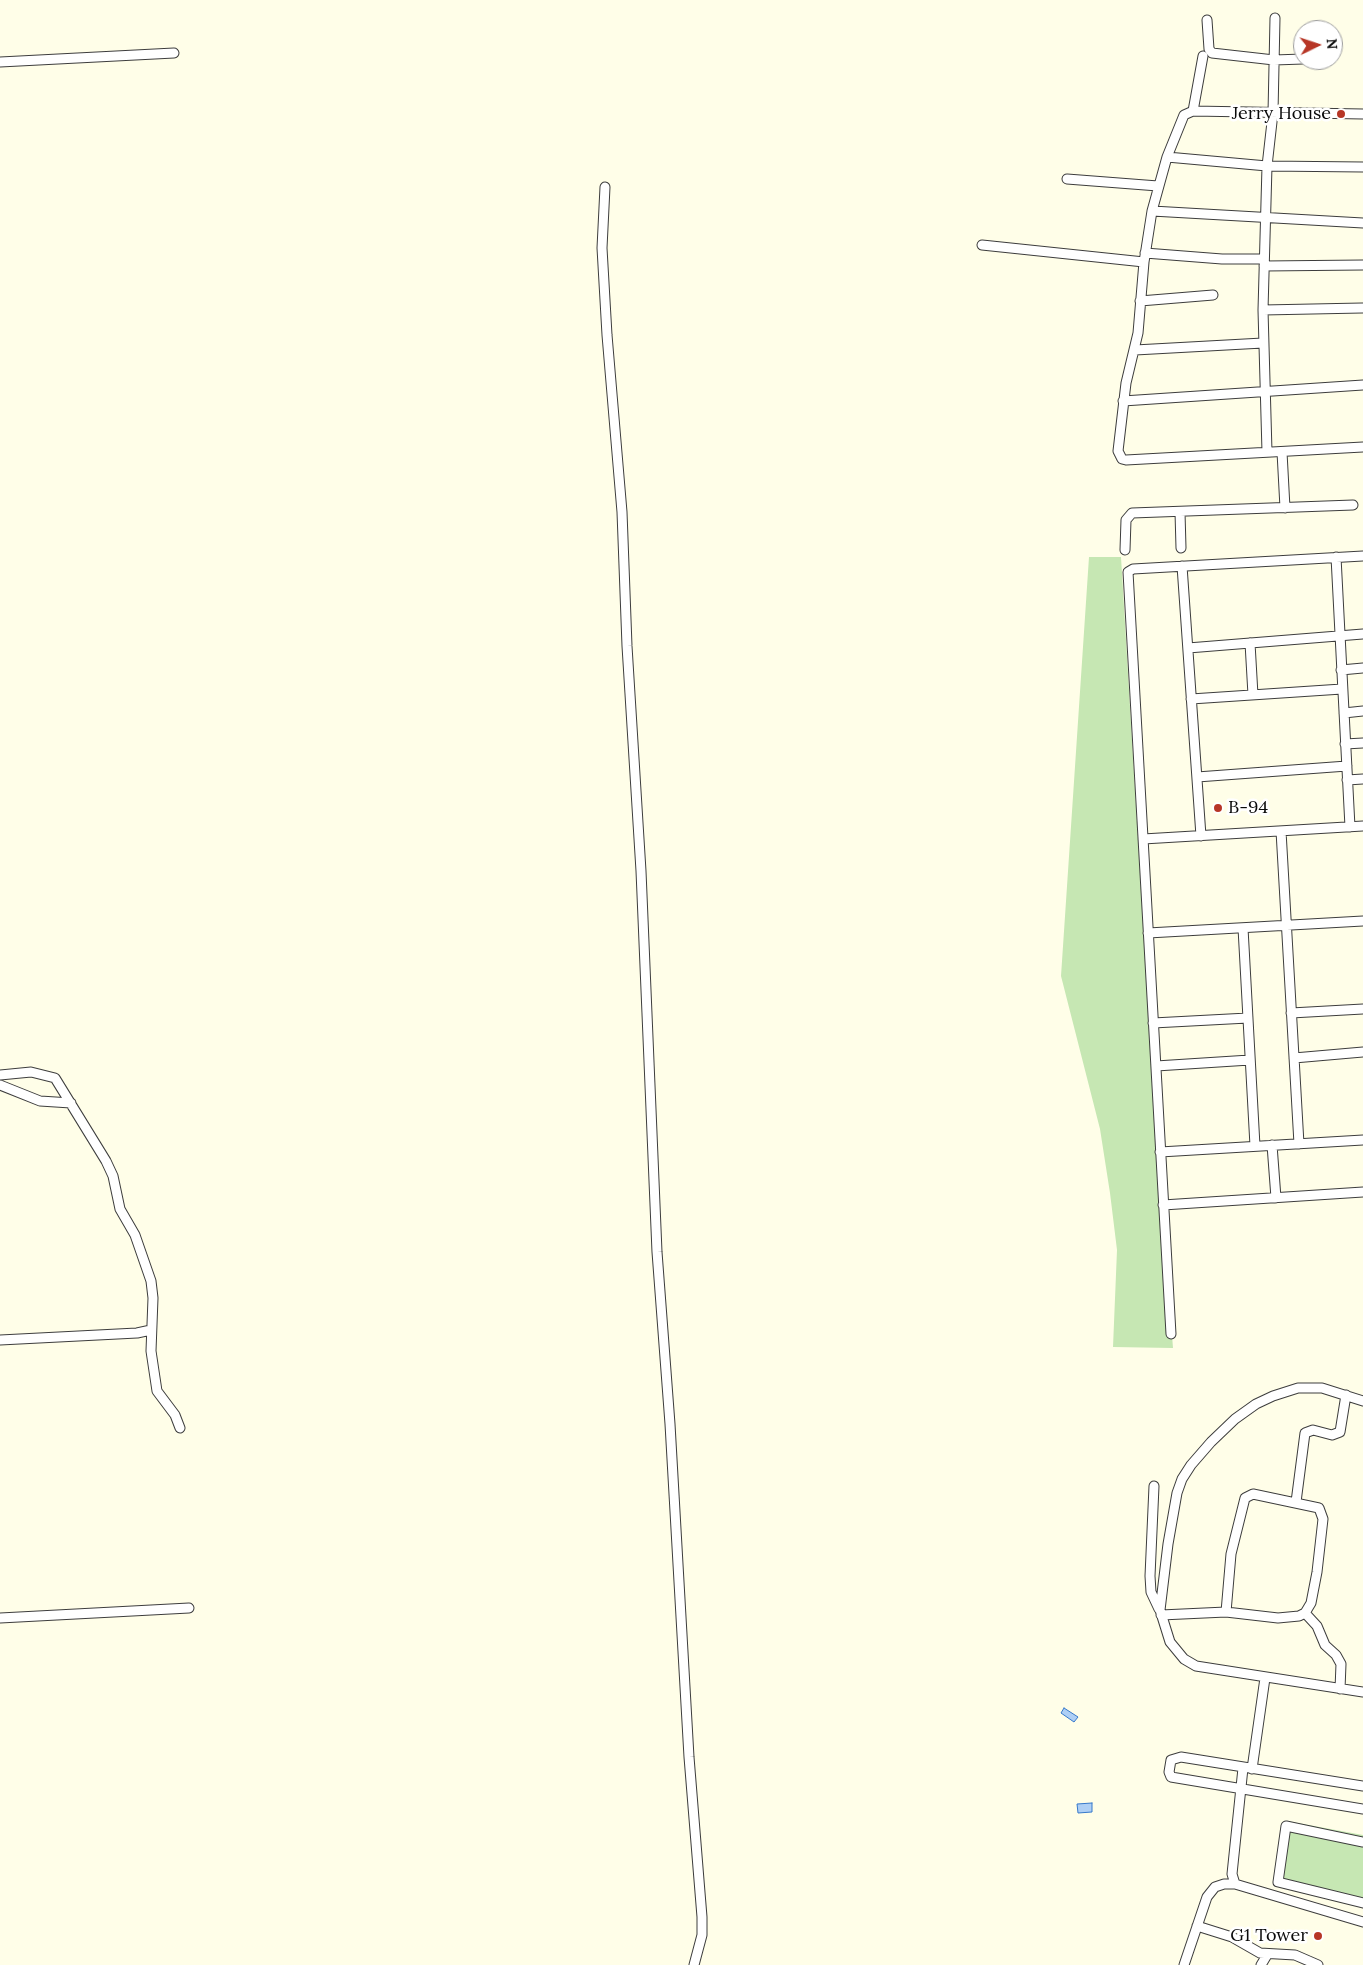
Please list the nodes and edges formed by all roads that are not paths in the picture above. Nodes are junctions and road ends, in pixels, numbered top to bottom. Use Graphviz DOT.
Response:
graph roads {
  1 [pos="1275,18"];
  2 [pos="1207,20"];
  3 [pos="174,53"];
  4 [pos="1203,56"];
  5 [pos="1293,59"];
  6 [pos="1274,60"];
  7 [pos="0,62"];
  8 [pos="1193,110"];
  9 [pos="1273,112"];
  10 [pos="1363,114"];
  11 [pos="1167,157"];
  12 [pos="1267,166"];
  13 [pos="1363,167"];
  14 [pos="1067,180"];
  15 [pos="1158,186"];
  16 [pos="605,187"];
  17 [pos="1152,211"];
  18 [pos="1266,218"];
  19 [pos="1363,223"];
  20 [pos="982,245"];
  21 [pos="1145,257"];
  22 [pos="1264,262"];
  23 [pos="1363,266"];
  24 [pos="1213,295"];
  25 [pos="1140,301"];
  26 [pos="1362,308"];
  27 [pos="1263,310"];
  28 [pos="1263,343"];
  29 [pos="1135,350"];
  30 [pos="1363,385"];
  31 [pos="1264,392"];
  32 [pos="1123,401"];
  33 [pos="1363,447"];
  34 [pos="1267,452"];
  35 [pos="1282,452"];
  36 [pos="1353,506"];
  37 [pos="1285,508"];
  38 [pos="1180,512"];
  39 [pos="1181,548"];
  40 [pos="1125,550"];
  41 [pos="1363,556"];
  42 [pos="1336,557"];
  43 [pos="1182,566"];
  44 [pos="1363,634"];
  45 [pos="1340,637"];
  46 [pos="1250,643"];
  47 [pos="1188,648"];
  48 [pos="1363,668"];
  49 [pos="1341,670"];
  50 [pos="1342,689"];
  51 [pos="1252,695"];
  52 [pos="1192,699"];
  53 [pos="1363,711"];
  54 [pos="1344,713"];
  55 [pos="1363,743"];
  56 [pos="1345,744"];
  57 [pos="1346,766"];
  58 [pos="1197,777"];
  59 [pos="1363,779"];
  60 [pos="1347,780"];
  61 [pos="1363,826"];
  62 [pos="1350,827"];
  63 [pos="1281,831"];
  64 [pos="1201,836"];
  65 [pos="1143,839"];
  66 [pos="1363,921"];
  67 [pos="1286,925"];
  68 [pos="1243,928"];
  69 [pos="1148,933"];
  70 [pos="1363,1009"];
  71 [pos="1291,1013"];
  72 [pos="1248,1018"];
  73 [pos="1153,1023"];
  74 [pos="1363,1052"];
  75 [pos="1294,1058"];
  76 [pos="1250,1060"];
  77 [pos="1156,1066"];
  78 [pos="0,1075"];
  79 [pos="0,1085"];
  80 [pos="71,1103"];
  81 [pos="1363,1140"];
  82 [pos="1299,1144"];
  83 [pos="1255,1146"];
  84 [pos="1272,1146"];
  85 [pos="1160,1152"];
  86 [pos="1363,1192"];
  87 [pos="1276,1198"];
  88 [pos="1163,1205"];
  89 [pos="151,1330"];
  90 [pos="1171,1334"];
  91 [pos="0,1340"];
  92 [pos="1346,1396"];
  93 [pos="1363,1401"];
  94 [pos="180,1428"];
  95 [pos="1154,1486"];
  96 [pos="1296,1502"];
  97 [pos="190,1608"];
  98 [pos="1160,1612"];
  99 [pos="1226,1612"];
  100 [pos="1306,1613"];
  101 [pos="0,1618"];
  102 [pos="1265,1678"];
  103 [pos="1340,1689"];
  104 [pos="1363,1692"];
  105 [pos="1248,1768"];
  106 [pos="1363,1786"];
  107 [pos="1241,1790"];
  108 [pos="1363,1809"];
  109 [pos="1363,1842"];
  110 [pos="1235,1884"];
  111 [pos="1363,1903"];
  112 [pos="1363,1922"];
  113 [pos="1197,1926"];
  114 [pos="1267,1955"];
  115 [pos="694,1965"];
  116 [pos="1184,1965"];
  117 [pos="1261,1965"];
  118 [pos="1318,1965"];
  1 -- 6 [label="street"];
  2 -- 6 [label="street"];
  3 -- 7 [label="street"];
  4 -- 8 [label="street"];
  5 -- 6 [label="street"];
  6 -- 9 [label="street"];
  8 -- 9 [label="street"];
  8 -- 11 [label="street"];
  9 -- 10 [label="street"];
  9 -- 12 [label="street"];
  11 -- 12 [label="street"];
  11 -- 15 [label="street"];
  12 -- 13 [label="street"];
  12 -- 18 [label="street"];
  14 -- 15 [label="street"];
  15 -- 17 [label="street"];
  16 -- 115 [label="street"];
  17 -- 18 [label="street"];
  17 -- 21 [label="street"];
  18 -- 19 [label="street"];
  18 -- 22 [label="street"];
  20 -- 21 [label="street"];
  21 -- 22 [label="street"];
  21 -- 25 [label="street"];
  22 -- 23 [label="street"];
  22 -- 27 [label="street"];
  24 -- 25 [label="street"];
  25 -- 29 [label="street"];
  26 -- 27 [label="street"];
  27 -- 28 [label="street"];
  28 -- 29 [label="street"];
  28 -- 31 [label="street"];
  29 -- 32 [label="street"];
  30 -- 31 [label="street"];
  31 -- 32 [label="street"];
  31 -- 34 [label="street"];
  32 -- 34 [label="street"];
  33 -- 35 [label="street"];
  34 -- 35 [label="street"];
  35 -- 37 [label="street"];
  36 -- 37 [label="street"];
  37 -- 38 [label="street"];
  38 -- 39 [label="street"];
  38 -- 40 [label="street"];
  41 -- 42 [label="street"];
  42 -- 43 [label="street"];
  42 -- 45 [label="street"];
  43 -- 47 [label="street"];
  43 -- 65 [label="street"];
  44 -- 45 [label="street"];
  45 -- 46 [label="street"];
  45 -- 49 [label="street"];
  46 -- 47 [label="street"];
  46 -- 51 [label="street"];
  47 -- 52 [label="street"];
  48 -- 49 [label="street"];
  49 -- 50 [label="street"];
  50 -- 51 [label="street"];
  50 -- 54 [label="street"];
  51 -- 52 [label="street"];
  52 -- 58 [label="street"];
  53 -- 54 [label="street"];
  54 -- 56 [label="street"];
  55 -- 56 [label="street"];
  56 -- 57 [label="street"];
  57 -- 58 [label="street"];
  57 -- 60 [label="street"];
  58 -- 64 [label="street"];
  59 -- 60 [label="street"];
  60 -- 62 [label="street"];
  61 -- 62 [label="street"];
  62 -- 63 [label="street"];
  63 -- 64 [label="street"];
  63 -- 67 [label="street"];
  64 -- 65 [label="street"];
  65 -- 69 [label="street"];
  66 -- 67 [label="street"];
  67 -- 68 [label="street"];
  67 -- 71 [label="street"];
  68 -- 69 [label="street"];
  68 -- 72 [label="street"];
  69 -- 73 [label="street"];
  70 -- 71 [label="street"];
  71 -- 75 [label="street"];
  72 -- 73 [label="street"];
  72 -- 76 [label="street"];
  73 -- 77 [label="street"];
  74 -- 75 [label="street"];
  75 -- 82 [label="street"];
  76 -- 77 [label="street"];
  76 -- 83 [label="street"];
  77 -- 85 [label="street"];
  78 -- 80 [label="street"];
  79 -- 80 [label="street"];
  80 -- 89 [label="street"];
  81 -- 82 [label="street"];
  82 -- 84 [label="street"];
  83 -- 84 [label="street"];
  83 -- 85 [label="street"];
  84 -- 87 [label="street"];
  85 -- 88 [label="street"];
  86 -- 87 [label="street"];
  87 -- 88 [label="street"];
  88 -- 90 [label="street"];
  89 -- 91 [label="street"];
  89 -- 94 [label="street"];
  92 -- 93 [label="street"];
  92 -- 96 [label="street"];
  92 -- 98 [label="street"];
  95 -- 98 [label="street"];
  96 -- 99 [label="street"];
  96 -- 100 [label="street"];
  97 -- 101 [label="street"];
  98 -- 99 [label="street"];
  98 -- 102 [label="street"];
  99 -- 100 [label="street"];
  100 -- 103 [label="street"];
  102 -- 103 [label="street"];
  102 -- 105 [label="street"];
  103 -- 104 [label="street"];
  105 -- 106 [label="street"];
  105 -- 107 [label="street"];
  105 -- 107 [label="street"];
  107 -- 108 [label="street"];
  107 -- 110 [label="street"];
  109 -- 111 [label="street"];
  110 -- 112 [label="street"];
  110 -- 113 [label="street"];
  113 -- 114 [label="street"];
  113 -- 116 [label="street"];
  114 -- 117 [label="street"];
  114 -- 118 [label="street"];
}
